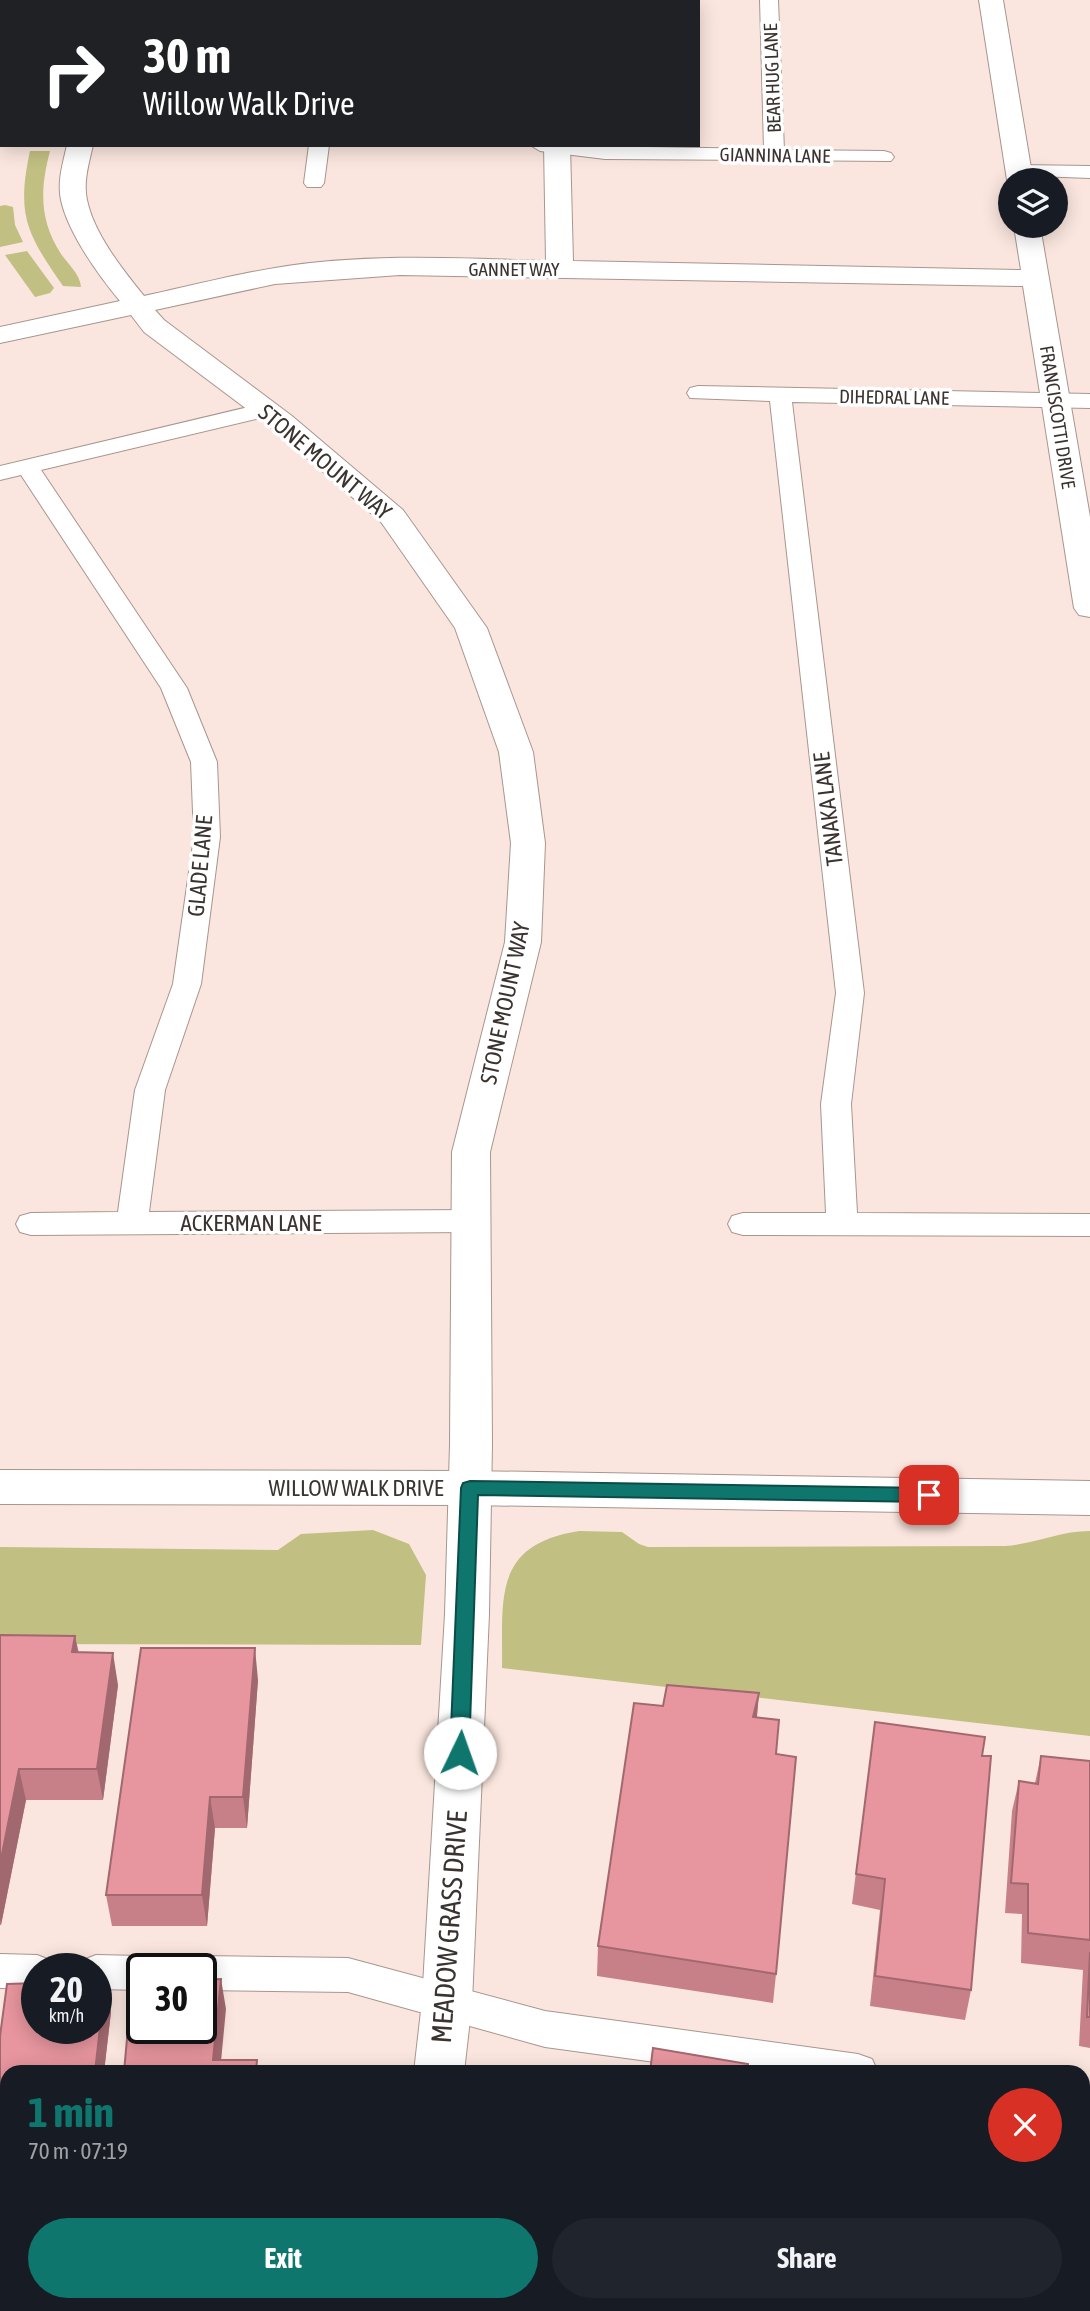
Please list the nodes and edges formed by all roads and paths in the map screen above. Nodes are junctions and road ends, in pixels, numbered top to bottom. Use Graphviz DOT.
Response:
graph roads {
  1 [pos="769,0"];
  2 [pos="991,0"];
  3 [pos="80,147"];
  4 [pos="319,147"];
  5 [pos="551,147"];
  6 [pos="559,147"];
  7 [pos="774,155"];
  8 [pos="884,157"];
  9 [pos="1018,168"];
  10 [pos="1090,172"];
  11 [pos="1068,173"];
  12 [pos="314,183"];
  13 [pos="1029,238"];
  14 [pos="560,269"];
  15 [pos="1035,278"];
  16 [pos="137,305"];
  17 [pos="0,335"];
  18 [pos="698,393"];
  19 [pos="780,394"];
  20 [pos="1056,401"];
  21 [pos="1090,401"];
  22 [pos="265,410"];
  23 [pos="27,466"];
  24 [pos="0,472"];
  25 [pos="1090,608"];
  26 [pos="471,1221"];
  27 [pos="31,1224"];
  28 [pos="132,1224"];
  29 [pos="743,1224"];
  30 [pos="842,1225"];
  31 [pos="1090,1225"];
  32 [pos="0,1487"];
  33 [pos="470,1488"];
  34 [pos="1090,1498"];
  35 [pos="0,1971"];
  36 [pos="21,1972"];
  37 [pos="217,1973"];
  38 [pos="447,2003"];
  39 [pos="440,2065"];
  40 [pos="807,2065"];
  1 -- 7 [label="lane, BEAR HUG LANE"];
  2 -- 9 [label="street"];
  3 -- 16 [label="street, STONE MOUNT WAY"];
  4 -- 12 [label="lane"];
  5 -- 14 [label="street"];
  6 -- 7 [label="lane, GIANNINA LANE"];
  7 -- 8 [label="lane, GIANNINA LANE"];
  10 -- 11 [label="lane"];
  13 -- 15 [label="street, FRANCISCOTTI DRIVE"];
  14 -- 15 [label="street, GANNET WAY"];
  14 -- 16 [label="street, GANNET WAY"];
  15 -- 20 [label="street, FRANCISCOTTI DRIVE"];
  16 -- 17 [label="street, GANNET WAY"];
  16 -- 22 [label="street, STONE MOUNT WAY"];
  18 -- 19 [label="lane, DIHEDRAL LANE"];
  19 -- 20 [label="lane, DIHEDRAL LANE"];
  19 -- 30 [label="lane, TANAKA LANE"];
  20 -- 21 [label="lane, DIHEDRAL LANE"];
  20 -- 25 [label="street, FRANCISCOTTI DRIVE"];
  22 -- 23 [label="lane"];
  22 -- 26 [label="street, STONE MOUNT WAY"];
  23 -- 24 [label="lane"];
  23 -- 28 [label="lane, GLADE LANE"];
  26 -- 28 [label="lane, ACKERMAN LANE"];
  26 -- 33 [label="street, STONE MOUNT WAY"];
  27 -- 28 [label="lane, ACKERMAN LANE"];
  29 -- 30 [label="lane"];
  30 -- 31 [label="lane"];
  32 -- 33 [label="street, WILLOW WALK DRIVE"];
  33 -- 34 [label="street, WILLOW WALK DRIVE"];
  33 -- 38 [label="street, MEADOW GRASS DRIVE"];
  35 -- 36 [label="lane"];
  37 -- 38 [label="lane"];
  38 -- 39 [label="street, MEADOW GRASS DRIVE"];
  38 -- 40 [label="lane"];
}
